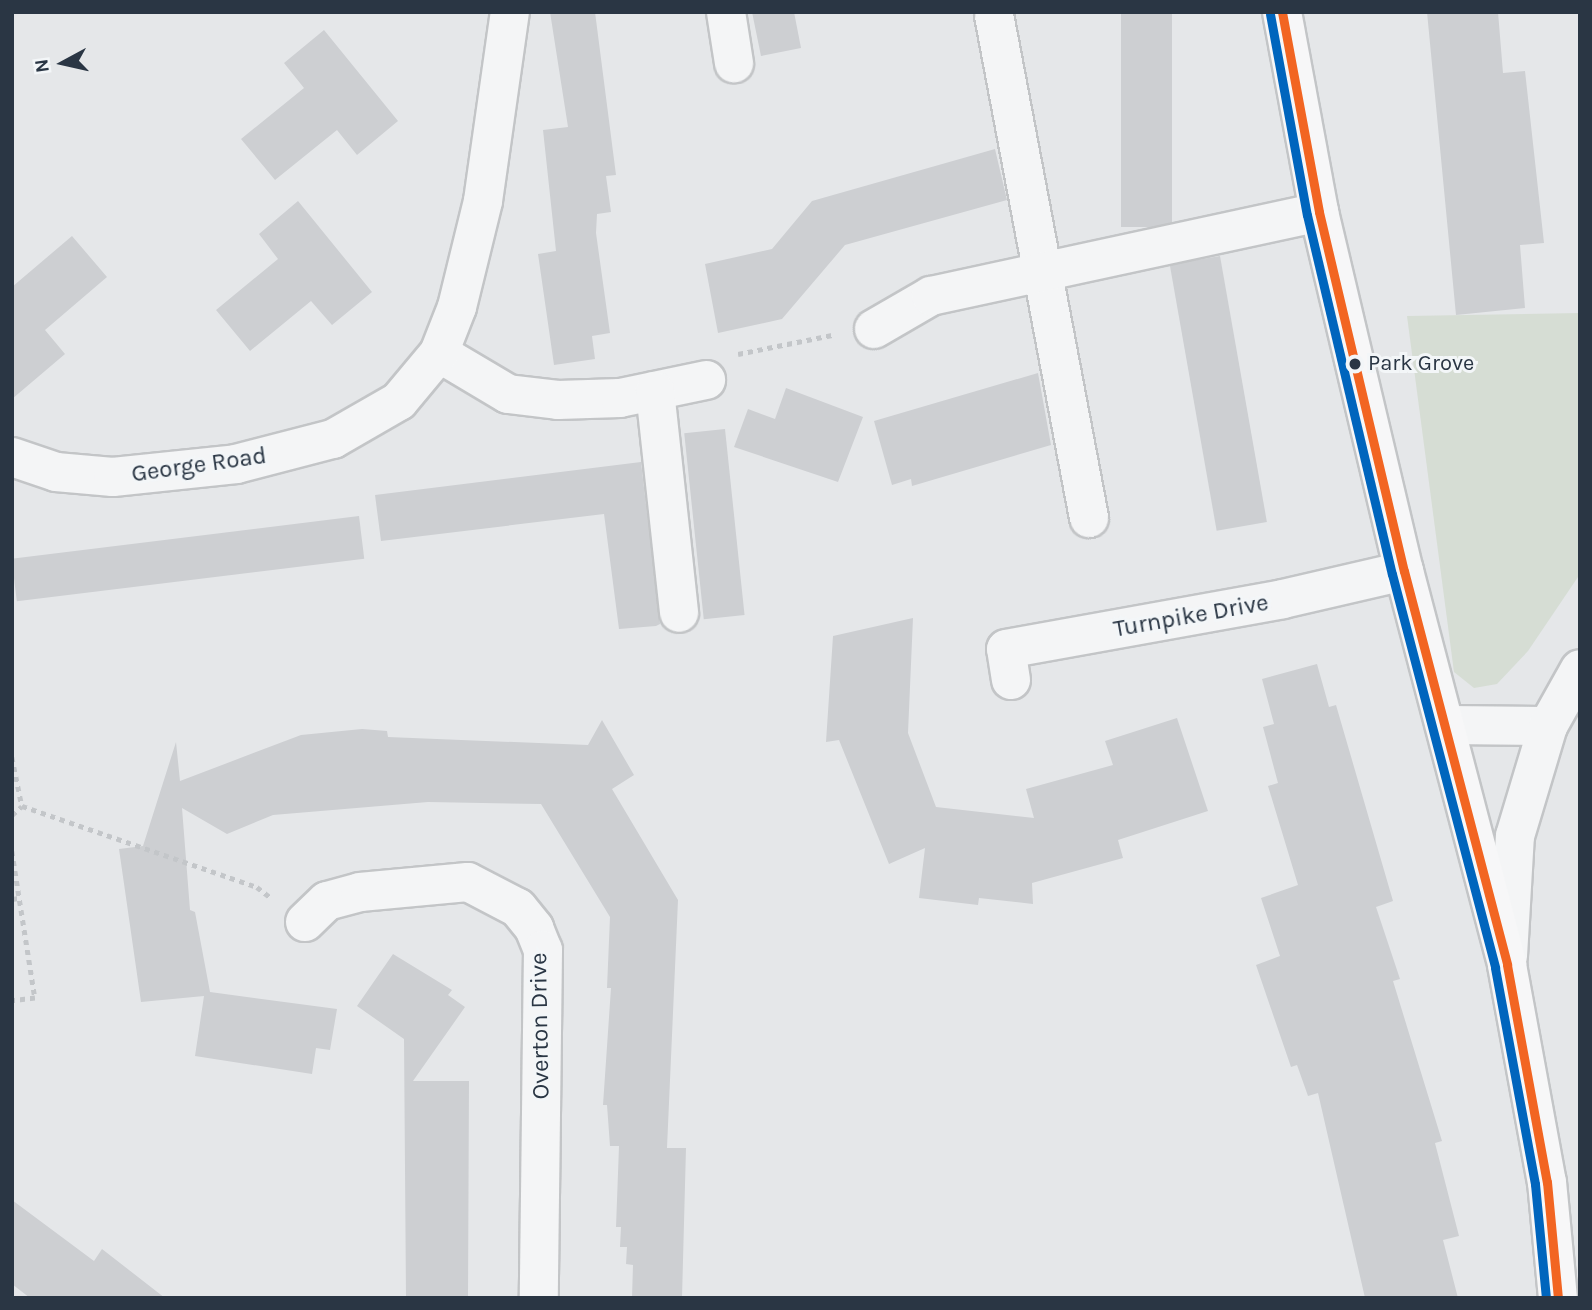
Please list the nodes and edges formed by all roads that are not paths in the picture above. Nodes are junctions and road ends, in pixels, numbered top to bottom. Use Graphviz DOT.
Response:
graph roads {
  1 [pos="510,12"];
  2 [pos="726,12"];
  3 [pos="1282,12"];
  4 [pos="994,15"];
  5 [pos="734,63"];
  6 [pos="1319,212"];
  7 [pos="1043,271"];
  8 [pos="874,329"];
  9 [pos="439,353"];
  10 [pos="706,380"];
  11 [pos="654,391"];
  12 [pos="12,457"];
  13 [pos="1089,518"];
  14 [pos="1404,571"];
  15 [pos="679,613"];
  16 [pos="1580,669"];
  17 [pos="1011,680"];
  18 [pos="1445,725"];
  19 [pos="1548,726"];
  20 [pos="304,922"];
  21 [pos="1507,965"];
  22 [pos="539,1298"];
  23 [pos="1558,1298"];
  1 -- 9 [label="street, George Road"];
  2 -- 5 [label="street"];
  3 -- 6 [label="main road"];
  4 -- 7 [label="street"];
  6 -- 7 [label="street"];
  6 -- 14 [label="main road"];
  7 -- 8 [label="street"];
  7 -- 13 [label="street"];
  9 -- 11 [label="street"];
  9 -- 12 [label="street, George Road"];
  10 -- 11 [label="street"];
  11 -- 15 [label="street"];
  14 -- 17 [label="street, Turnpike Drive"];
  14 -- 18 [label="main road"];
  16 -- 19 [label="street"];
  18 -- 19 [label="street"];
  18 -- 21 [label="main road"];
  19 -- 21 [label="street"];
  20 -- 22 [label="street, Overton Drive"];
  21 -- 23 [label="main road"];
}
